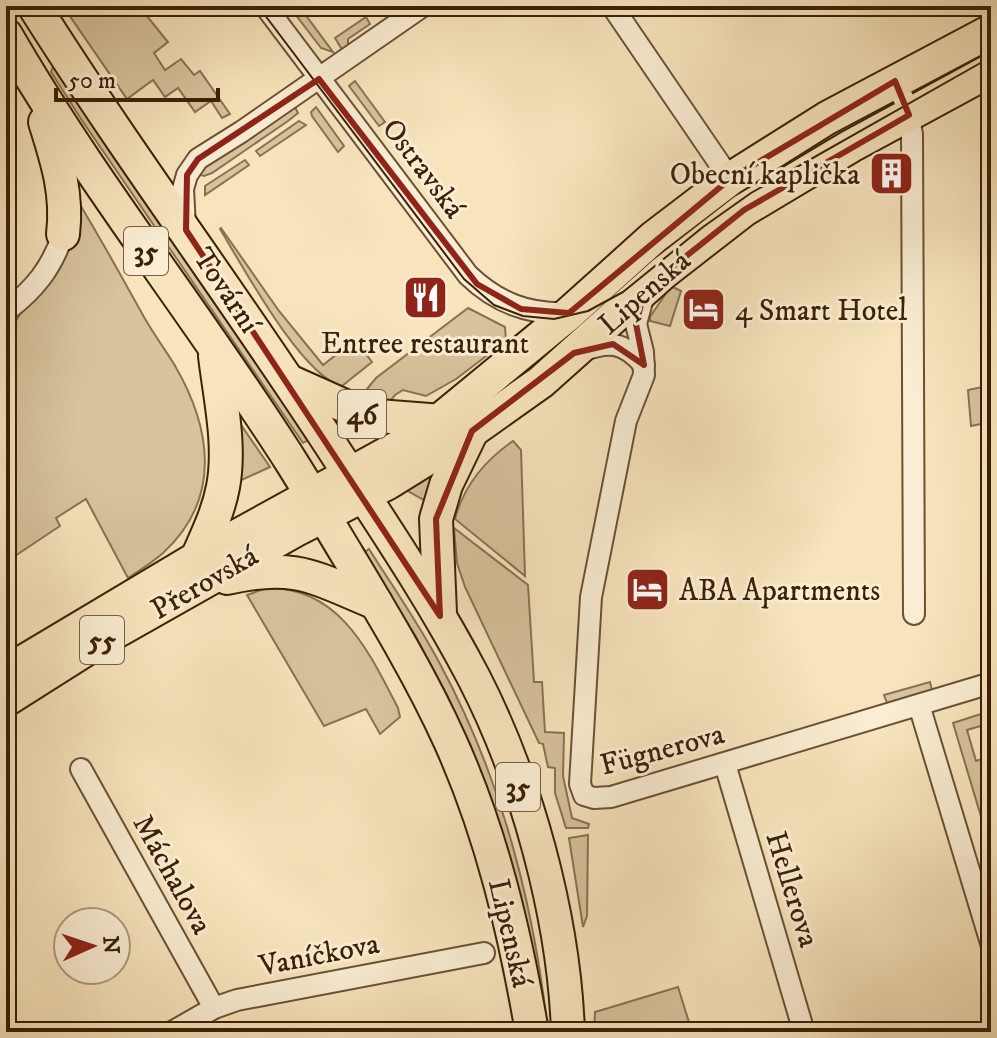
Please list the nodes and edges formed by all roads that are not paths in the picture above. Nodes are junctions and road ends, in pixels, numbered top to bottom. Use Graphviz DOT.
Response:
graph roads {
  1 [pos="34,6"];
  2 [pos="265,6"];
  3 [pos="423,6"];
  4 [pos="612,6"];
  5 [pos="991,31"];
  6 [pos="6,35"];
  7 [pos="991,70"];
  8 [pos="319,79"];
  9 [pos="895,81"];
  10 [pos="34,84"];
  11 [pos="909,115"];
  12 [pos="730,179"];
  13 [pos="186,230"];
  14 [pos="63,234"];
  15 [pos="645,289"];
  16 [pos="6,311"];
  17 [pos="569,313"];
  18 [pos="214,349"];
  19 [pos="574,353"];
  20 [pos="644,365"];
  21 [pos="289,380"];
  22 [pos="442,421"];
  23 [pos="472,431"];
  24 [pos="368,485"];
  25 [pos="317,505"];
  26 [pos="199,571"];
  27 [pos="376,603"];
  28 [pos="914,614"];
  29 [pos="440,616"];
  30 [pos="6,672"];
  31 [pos="991,683"];
  32 [pos="6,700"];
  33 [pos="919,705"];
  34 [pos="725,764"];
  35 [pos="81,769"];
  36 [pos="991,943"];
  37 [pos="484,953"];
  38 [pos="214,1008"];
  39 [pos="172,1032"];
  40 [pos="532,1032"];
  41 [pos="568,1032"];
  42 [pos="804,1032"];
  1 -- 13 [label="main road, Tovární / 35"];
  2 -- 8 [label="street, Ostravská"];
  3 -- 8 [label="street"];
  4 -- 12 [label="street"];
  5 -- 9 [label="main road, Lipenská"];
  6 -- 10 [label="main road, Tovární / 35"];
  7 -- 11 [label="main road, Lipenská"];
  8 -- 13 [label="street"];
  8 -- 17 [label="street, Ostravská"];
  9 -- 11 [label="street"];
  9 -- 12 [label="main road, Lipenská"];
  10 -- 14 [label="main road"];
  10 -- 18 [label="main road, Tovární / 35"];
  11 -- 15 [label="main road, Lipenská / 46"];
  11 -- 28 [label="street"];
  12 -- 17 [label="main road, Lipenská"];
  13 -- 21 [label="main road, Tovární / 35"];
  14 -- 16 [label="street"];
  15 -- 19 [label="main road, Lipenská / 46"];
  15 -- 20 [label="street, Fügnerova"];
  17 -- 22 [label="main road, Lipenská"];
  18 -- 25 [label="main road, Tovární / 35"];
  18 -- 26 [label="main road"];
  19 -- 20 [label="street"];
  19 -- 23 [label="main road, Lipenská / 46"];
  20 -- 34 [label="street, Fügnerova"];
  21 -- 22 [label="main road, 46"];
  21 -- 24 [label="main road, Tovární / 35"];
  22 -- 24 [label="main road, Lipenská"];
  23 -- 24 [label="main road, Lipenská / 46"];
  23 -- 29 [label="main road"];
  24 -- 25 [label="main road, Přerovská / 46"];
  24 -- 29 [label="main road, Lipenská / 35"];
  25 -- 26 [label="main road, Přerovská / 55"];
  25 -- 27 [label="main road, Lipenská / 35"];
  26 -- 27 [label="main road"];
  26 -- 30 [label="main road, 55"];
  26 -- 32 [label="main road, Přerovská / 55"];
  27 -- 40 [label="main road, Lipenská / 35"];
  29 -- 41 [label="main road, Lipenská / 35"];
  31 -- 33 [label="street, Fügnerova"];
  33 -- 34 [label="street, Fügnerova"];
  33 -- 36 [label="street"];
  34 -- 42 [label="street, Hellerova"];
  35 -- 38 [label="street, Máchalova"];
  37 -- 38 [label="street, Vaníčkova"];
  38 -- 39 [label="street, Vaníčkova"];
}
